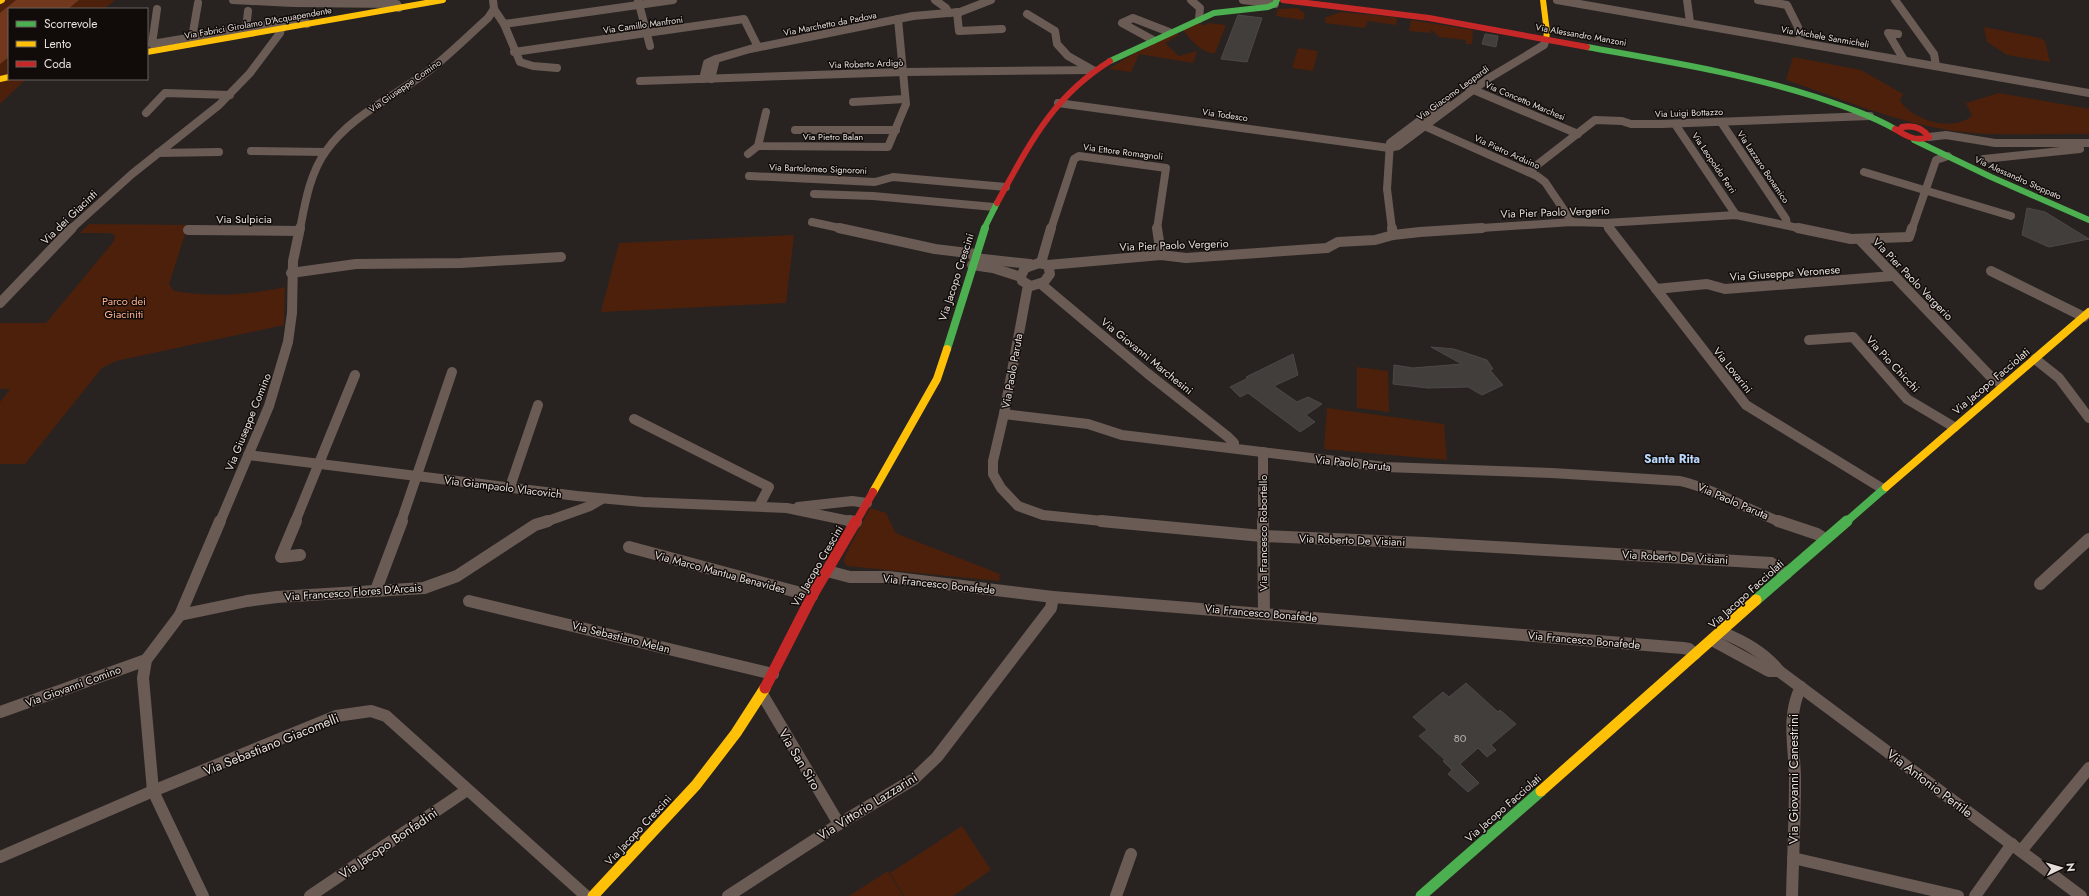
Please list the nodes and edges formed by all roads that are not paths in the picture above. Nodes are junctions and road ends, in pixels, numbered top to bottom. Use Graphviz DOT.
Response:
graph roads {
  1 [pos="233,0"];
  2 [pos="443,0"];
  3 [pos="673,0"];
  4 [pos="935,0"];
  5 [pos="991,0"];
  6 [pos="1192,0"];
  7 [pos="1243,0"];
  8 [pos="1543,0"];
  9 [pos="1557,0"];
  10 [pos="1687,0"];
  11 [pos="1758,0"];
  12 [pos="1895,0"];
  13 [pos="375,1"];
  14 [pos="1278,1"];
  15 [pos="638,2"];
  16 [pos="198,4"];
  17 [pos="494,4"];
  18 [pos="399,8"];
  19 [pos="157,9"];
  20 [pos="248,11"];
  21 [pos="957,12"];
  22 [pos="949,13"];
  23 [pos="1027,14"];
  24 [pos="898,19"];
  25 [pos="1199,19"];
  26 [pos="1690,22"];
  27 [pos="307,24"];
  28 [pos="504,24"];
  29 [pos="1002,28"];
  30 [pos="246,29"];
  31 [pos="281,29"];
  32 [pos="1169,32"];
  33 [pos="647,34"];
  34 [pos="1898,34"];
  35 [pos="192,38"];
  36 [pos="1546,39"];
  37 [pos="1153,40"];
  38 [pos="1800,42"];
  39 [pos="650,46"];
  40 [pos="758,47"];
  41 [pos="149,48"];
  42 [pos="514,52"];
  43 [pos="716,59"];
  44 [pos="1904,60"];
  45 [pos="1936,66"];
  46 [pos="557,68"];
  47 [pos="1093,70"];
  48 [pos="904,72"];
  49 [pos="703,79"];
  50 [pos="711,79"];
  51 [pos="640,81"];
  52 [pos="1469,88"];
  53 [pos="2089,93"];
  54 [pos="230,95"];
  55 [pos="905,99"];
  56 [pos="852,102"];
  57 [pos="1058,102"];
  58 [pos="766,112"];
  59 [pos="146,113"];
  60 [pos="1870,116"];
  61 [pos="1721,122"];
  62 [pos="1417,123"];
  63 [pos="1675,124"];
  64 [pos="1425,126"];
  65 [pos="1914,127"];
  66 [pos="795,130"];
  67 [pos="896,130"];
  68 [pos="1901,132"];
  69 [pos="1578,134"];
  70 [pos="1928,137"];
  71 [pos="1963,137"];
  72 [pos="1910,138"];
  73 [pos="2088,143"];
  74 [pos="758,146"];
  75 [pos="1389,148"];
  76 [pos="251,151"];
  77 [pos="220,152"];
  78 [pos="325,152"];
  79 [pos="1939,152"];
  80 [pos="158,153"];
  81 [pos="748,154"];
  82 [pos="1948,156"];
  83 [pos="1984,158"];
  84 [pos="1528,172"];
  85 [pos="1864,172"];
  86 [pos="749,176"];
  87 [pos="1006,186"];
  88 [pos="1926,191"];
  89 [pos="814,194"];
  90 [pos="994,207"];
  91 [pos="1736,215"];
  92 [pos="2011,216"];
  93 [pos="2089,220"];
  94 [pos="812,222"];
  95 [pos="1572,222"];
  96 [pos="1605,223"];
  97 [pos="1787,224"];
  98 [pos="188,230"];
  99 [pos="299,231"];
  100 [pos="1393,235"];
  101 [pos="1860,240"];
  102 [pos="1161,255"];
  103 [pos="561,257"];
  104 [pos="974,259"];
  105 [pos="1030,264"];
  106 [pos="1045,264"];
  107 [pos="1991,271"];
  108 [pos="291,272"];
  109 [pos="1893,276"];
  110 [pos="1021,277"];
  111 [pos="1041,284"];
  112 [pos="1028,285"];
  113 [pos="1656,289"];
  114 [pos="0,303"];
  115 [pos="2086,314"];
  116 [pos="1809,340"];
  117 [pos="2035,359"];
  118 [pos="452,372"];
  119 [pos="355,375"];
  120 [pos="2003,385"];
  121 [pos="538,405"];
  122 [pos="1004,414"];
  123 [pos="2089,418"];
  124 [pos="634,419"];
  125 [pos="1954,427"];
  126 [pos="1233,448"];
  127 [pos="1263,452"];
  128 [pos="248,455"];
  129 [pos="318,465"];
  130 [pos="418,477"];
  131 [pos="510,488"];
  132 [pos="1883,489"];
  133 [pos="602,499"];
  134 [pos="867,503"];
  135 [pos="759,506"];
  136 [pos="787,508"];
  137 [pos="856,522"];
  138 [pos="1262,536"];
  139 [pos="1825,539"];
  140 [pos="2089,539"];
  141 [pos="629,547"];
  142 [pos="300,556"];
  143 [pos="827,571"];
  144 [pos="1786,574"];
  145 [pos="2040,584"];
  146 [pos="376,590"];
  147 [pos="812,596"];
  148 [pos="1053,597"];
  149 [pos="469,601"];
  150 [pos="1264,613"];
  151 [pos="180,615"];
  152 [pos="1725,628"];
  153 [pos="1712,640"];
  154 [pos="1695,654"];
  155 [pos="146,660"];
  156 [pos="1779,672"];
  157 [pos="773,674"];
  158 [pos="1801,687"];
  159 [pos="762,694"];
  160 [pos="0,712"];
  161 [pos="2089,768"];
  162 [pos="467,790"];
  163 [pos="153,791"];
  164 [pos="839,824"];
  165 [pos="2017,848"];
  166 [pos="1132,854"];
  167 [pos="0,857"];
  168 [pos="1793,858"];
  169 [pos="203,896"];
  170 [pos="310,896"];
  171 [pos="586,896"];
  172 [pos="593,896"];
  173 [pos="728,896"];
  174 [pos="1116,896"];
  175 [pos="1421,896"];
  176 [pos="1792,896"];
  177 [pos="1958,896"];
  178 [pos="1975,896"];
  179 [pos="2081,896"];
  1 -- 13 [label="street"];
  2 -- 18 [label="main road, Via Fabrici Girolamo D'Acquapendente"];
  3 -- 15 [label="street"];
  4 -- 22 [label="street"];
  5 -- 21 [label="street, Via Marchetto da Padova"];
  6 -- 25 [label="street"];
  7 -- 14 [label="street, Via Alessandro Manzoni"];
  8 -- 36 [label="main road"];
  9 -- 26 [label="street, Via Michele Sanmicheli"];
  10 -- 26 [label="street"];
  11 -- 38 [label="street"];
  12 -- 45 [label="street"];
  13 -- 18 [label="street"];
  14 -- 25 [label="main road, Via Jacopo Crescini"];
  14 -- 36 [label="main road, Via Alessandro Manzoni"];
  15 -- 28 [label="street"];
  15 -- 33 [label="street"];
  16 -- 35 [label="street"];
  17 -- 28 [label="street"];
  17 -- 78 [label="street, Via Giuseppe Comino"];
  18 -- 27 [label="main road, Via Fabrici Girolamo D'Acquapendente"];
  19 -- 41 [label="street"];
  20 -- 30 [label="street"];
  21 -- 22 [label="street, Via Marchetto da Padova"];
  21 -- 29 [label="street"];
  22 -- 24 [label="street, Via Marchetto da Padova"];
  23 -- 47 [label="street"];
  24 -- 40 [label="street, Via Marchetto da Padova"];
  24 -- 48 [label="street, Via Pietro Balan"];
  25 -- 32 [label="main road, Via Jacopo Crescini"];
  26 -- 38 [label="street, Via Michele Sanmicheli"];
  27 -- 30 [label="street"];
  27 -- 31 [label="main road, Via Fabrici Girolamo D'Acquapendente"];
  28 -- 42 [label="street"];
  30 -- 35 [label="street"];
  31 -- 41 [label="main road, Via Fabrici Girolamo D'Acquapendente"];
  31 -- 54 [label="street, Via dei Giacinti"];
  32 -- 37 [label="main road, Via Jacopo Crescini"];
  32 -- 37 [label="street"];
  33 -- 39 [label="street"];
  33 -- 40 [label="street, Via Camillo Manfroni"];
  33 -- 42 [label="street, Via Camillo Manfroni"];
  34 -- 44 [label="street"];
  35 -- 41 [label="street"];
  36 -- 52 [label="street, Via Giacomo Leopardi"];
  36 -- 60 [label="main road, Via Alessandro Manzoni"];
  37 -- 47 [label="main road, Via Jacopo Crescini"];
  38 -- 44 [label="street, Via Michele Sanmicheli"];
  40 -- 43 [label="street, Via Marchetto da Padova"];
  42 -- 46 [label="street"];
  43 -- 49 [label="street"];
  43 -- 50 [label="street"];
  44 -- 45 [label="street, Via Michele Sanmicheli"];
  45 -- 53 [label="street, Via Michele Sanmicheli"];
  47 -- 48 [label="street, Via Roberto Ardigò"];
  47 -- 57 [label="main road, Via Jacopo Crescini"];
  48 -- 50 [label="street, Via Roberto Ardigò"];
  48 -- 55 [label="street, Via Pietro Balan"];
  49 -- 50 [label="street, Via Roberto Ardigò"];
  49 -- 51 [label="street, Via Roberto Ardigò"];
  52 -- 62 [label="street, Via Giacomo Leopardi"];
  52 -- 64 [label="street, Via Giacomo Leopardi"];
  52 -- 69 [label="street, Via Concetto Marchesi"];
  54 -- 59 [label="street"];
  54 -- 80 [label="street, Via dei Giacinti"];
  55 -- 56 [label="street"];
  55 -- 67 [label="street, Via Pietro Balan"];
  57 -- 75 [label="street, Via Todesco"];
  57 -- 87 [label="main road, Via Jacopo Crescini"];
  58 -- 74 [label="street"];
  60 -- 61 [label="street, Via Luigi Bottazzo"];
  60 -- 65 [label="main road, Via Alessandro Manzoni"];
  60 -- 68 [label="main road, Via Alessandro Manzoni"];
  61 -- 63 [label="street, Via Luigi Bottazzo"];
  61 -- 97 [label="street, Via Lazzaro Bonamico"];
  62 -- 64 [label="street, Via Pietro Arduino"];
  62 -- 75 [label="street, Via Giacomo Leopardi"];
  63 -- 69 [label="street, Via Luigi Bottazzo"];
  63 -- 91 [label="street, Via Leopoldo Ferri"];
  64 -- 75 [label="street, Via Giacomo Leopardi"];
  64 -- 84 [label="street, Via Pietro Arduino"];
  65 -- 68 [label="main road"];
  65 -- 70 [label="main road, Via Alessandro Stoppato"];
  65 -- 71 [label="street, Via Alessandro Manzoni"];
  66 -- 67 [label="street, Via Pietro Balan"];
  67 -- 74 [label="street, Via Pietro Balan"];
  68 -- 72 [label="main road, Via Alessandro Manzoni"];
  69 -- 84 [label="street, Via Luigi Bottazzo"];
  70 -- 71 [label="street, Via Alessandro Manzoni"];
  70 -- 72 [label="main road"];
  70 -- 79 [label="main road, Via Alessandro Stoppato"];
  71 -- 73 [label="street, Via Alessandro Manzoni"];
  72 -- 79 [label="main road, Via Alessandro Stoppato"];
  73 -- 83 [label="street"];
  74 -- 81 [label="street"];
  75 -- 100 [label="street"];
  76 -- 78 [label="street"];
  77 -- 80 [label="street"];
  78 -- 99 [label="street, Via Giuseppe Comino"];
  79 -- 82 [label="main road, Via Alessandro Stoppato"];
  80 -- 114 [label="street, Via dei Giacinti"];
  82 -- 88 [label="street"];
  82 -- 93 [label="main road, Via Alessandro Stoppato"];
  84 -- 95 [label="street, Via Pietro Arduino"];
  85 -- 88 [label="street"];
  86 -- 87 [label="street, Via Bartolomeo Signoroni"];
  87 -- 90 [label="main road, Via Jacopo Crescini"];
  88 -- 92 [label="street"];
  88 -- 101 [label="street"];
  89 -- 90 [label="street"];
  90 -- 104 [label="main road, Via Jacopo Crescini"];
  91 -- 96 [label="street, Via Pier Paolo Vergerio"];
  91 -- 97 [label="street, Via Pier Paolo Vergerio"];
  94 -- 104 [label="street"];
  95 -- 96 [label="street, Via Pier Paolo Vergerio"];
  95 -- 100 [label="street, Via Pier Paolo Vergerio"];
  96 -- 113 [label="street, Via Lovarini"];
  97 -- 101 [label="street, Via Pier Paolo Vergerio"];
  98 -- 99 [label="street, Via Sulpicia"];
  99 -- 108 [label="street, Via Giuseppe Comino"];
  100 -- 102 [label="street, Via Pier Paolo Vergerio"];
  101 -- 109 [label="street, Via Pier Paolo Vergerio"];
  102 -- 106 [label="street, Via Pier Paolo Vergerio"];
  102 -- 106 [label="street, Via Ettore Romagnoli"];
  103 -- 108 [label="street"];
  104 -- 105 [label="street, Via Pier Paolo Vergerio"];
  104 -- 110 [label="street"];
  104 -- 134 [label="main road, Via Jacopo Crescini"];
  105 -- 106 [label="street, Via Pier Paolo Vergerio"];
  105 -- 110 [label="street"];
  106 -- 111 [label="street"];
  107 -- 115 [label="street"];
  108 -- 128 [label="street, Via Giuseppe Comino"];
  109 -- 113 [label="street, Via Giuseppe Veronese"];
  109 -- 120 [label="street, Via Pier Paolo Vergerio"];
  110 -- 112 [label="street"];
  111 -- 112 [label="street"];
  111 -- 126 [label="street, Via Giovanni Marchesini"];
  112 -- 122 [label="street, Via Paolo Paruta"];
  113 -- 132 [label="street, Via Lovarini"];
  115 -- 117 [label="main road, Via Jacopo Facciolati"];
  116 -- 125 [label="street, Via Pio Chicchi"];
  117 -- 120 [label="main road, Via Jacopo Facciolati"];
  117 -- 123 [label="street"];
  118 -- 130 [label="street"];
  119 -- 129 [label="street"];
  120 -- 125 [label="main road, Via Jacopo Facciolati"];
  121 -- 131 [label="street"];
  122 -- 126 [label="street, Via Paolo Paruta"];
  122 -- 138 [label="street, Via Roberto De Visiani"];
  124 -- 135 [label="street"];
  125 -- 132 [label="main road, Via Jacopo Facciolati"];
  126 -- 127 [label="street, Via Paolo Paruta"];
  127 -- 138 [label="street, Via Francesco Robortello"];
  127 -- 139 [label="street, Via Paolo Paruta"];
  128 -- 129 [label="street, Via Giampaolo Vlacovich"];
  128 -- 151 [label="street, Via Giuseppe Comino"];
  129 -- 130 [label="street, Via Giampaolo Vlacovich"];
  129 -- 142 [label="street"];
  130 -- 131 [label="street, Via Giampaolo Vlacovich"];
  130 -- 146 [label="street"];
  131 -- 133 [label="street, Via Giampaolo Vlacovich"];
  132 -- 139 [label="main road, Via Jacopo Facciolati"];
  133 -- 135 [label="street, Via Giampaolo Vlacovich"];
  133 -- 146 [label="street, Via Francesco Flores D'Arcais"];
  134 -- 136 [label="street, Via Giampaolo Vlacovich"];
  134 -- 137 [label="main road, Via Jacopo Crescini"];
  135 -- 136 [label="street, Via Giampaolo Vlacovich"];
  136 -- 137 [label="street, Via Giampaolo Vlacovich"];
  137 -- 143 [label="main road, Via Jacopo Crescini"];
  138 -- 144 [label="street, Via Roberto De Visiani"];
  138 -- 150 [label="street, Via Francesco Robortello"];
  139 -- 144 [label="main road, Via Jacopo Facciolati"];
  140 -- 145 [label="street"];
  141 -- 147 [label="street, Via Marco Mantua Benavides"];
  143 -- 147 [label="main road, Via Jacopo Crescini"];
  143 -- 148 [label="street, Via Francesco Bonafede"];
  144 -- 152 [label="main road, Via Jacopo Facciolati"];
  146 -- 151 [label="street, Via Francesco Flores D'Arcais"];
  147 -- 157 [label="main road, Via Jacopo Crescini"];
  148 -- 150 [label="street, Via Francesco Bonafede"];
  148 -- 164 [label="street, Via Vittorio Lazzarini"];
  149 -- 157 [label="street, Via Sebastiano Melan"];
  150 -- 154 [label="street, Via Francesco Bonafede"];
  151 -- 155 [label="street, Via Giuseppe Comino"];
  152 -- 153 [label="main road, Via Jacopo Facciolati"];
  152 -- 156 [label="street, Via Antonio Pertile"];
  153 -- 154 [label="main road, Via Jacopo Facciolati"];
  153 -- 156 [label="street, Via Antonio Pertile"];
  154 -- 175 [label="main road, Via Jacopo Facciolati"];
  155 -- 160 [label="street, Via Giovanni Comino"];
  155 -- 163 [label="street"];
  156 -- 158 [label="street, Via Antonio Pertile"];
  157 -- 159 [label="main road, Via Jacopo Crescini"];
  158 -- 165 [label="street, Via Antonio Pertile"];
  158 -- 168 [label="street, Via Giovanni Canestrini"];
  159 -- 164 [label="street, Via San Siro"];
  159 -- 172 [label="main road, Via Jacopo Crescini"];
  161 -- 165 [label="street"];
  162 -- 163 [label="street, Via Sebastiano Giacomelli"];
  162 -- 170 [label="street, Via Jacopo Bonfadini"];
  162 -- 171 [label="street, Via Sebastiano Giacomelli"];
  163 -- 167 [label="street, Via Sebastiano Giacomelli"];
  163 -- 169 [label="street"];
  164 -- 173 [label="street, Via Vittorio Lazzarini"];
  165 -- 178 [label="street"];
  165 -- 179 [label="street, Via Antonio Pertile"];
  166 -- 174 [label="street"];
  168 -- 176 [label="street, Via Giovanni Canestrini"];
  168 -- 177 [label="street"];
}
